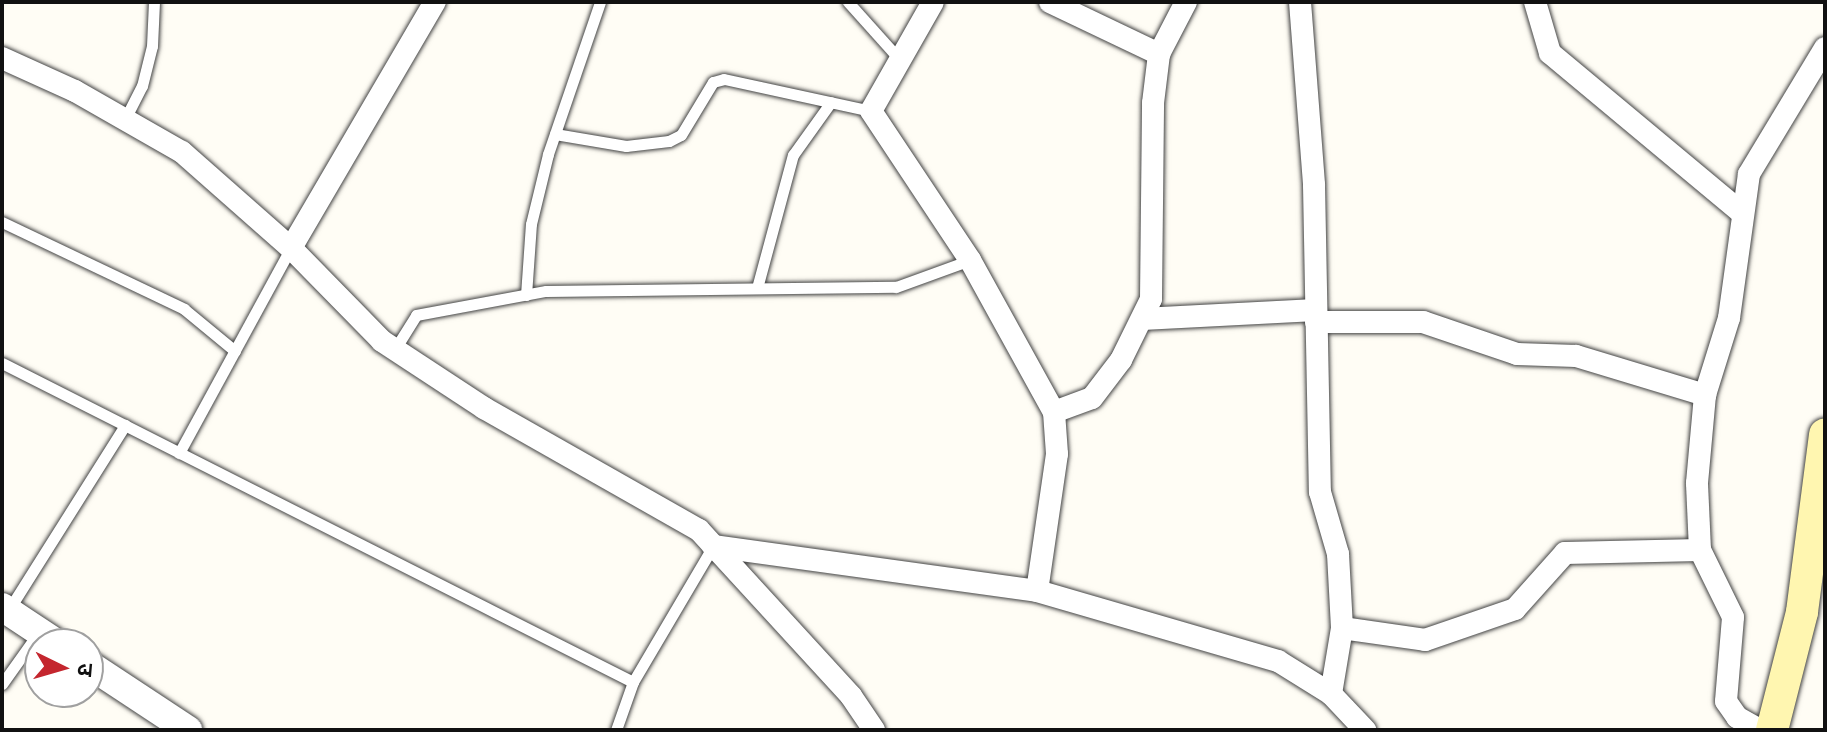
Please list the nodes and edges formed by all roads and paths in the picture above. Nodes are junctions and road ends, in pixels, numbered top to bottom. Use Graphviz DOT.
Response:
graph roads {
  1 [pos="154,2"];
  2 [pos="435,2"];
  3 [pos="600,2"];
  4 [pos="848,2"];
  5 [pos="933,2"];
  6 [pos="1050,2"];
  7 [pos="1186,2"];
  8 [pos="1300,2"];
  9 [pos="1535,2"];
  10 [pos="1825,48"];
  11 [pos="1159,54"];
  12 [pos="2,58"];
  13 [pos="900,60"];
  14 [pos="831,102"];
  15 [pos="871,111"];
  16 [pos="125,119"];
  17 [pos="555,134"];
  18 [pos="1741,212"];
  19 [pos="2,222"];
  20 [pos="291,248"];
  21 [pos="970,260"];
  22 [pos="757,288"];
  23 [pos="526,295"];
  24 [pos="1316,316"];
  25 [pos="1142,319"];
  26 [pos="395,349"];
  27 [pos="235,351"];
  28 [pos="2,363"];
  29 [pos="1705,395"];
  30 [pos="1054,412"];
  31 [pos="125,425"];
  32 [pos="1825,434"];
  33 [pos="179,453"];
  34 [pos="1823,466"];
  35 [pos="713,546"];
  36 [pos="1700,550"];
  37 [pos="1037,591"];
  38 [pos="5,609"];
  39 [pos="33,628"];
  40 [pos="1342,628"];
  41 [pos="24,662"];
  42 [pos="104,675"];
  43 [pos="633,682"];
  44 [pos="2,684"];
  45 [pos="1331,694"];
  46 [pos="188,730"];
  47 [pos="616,730"];
  48 [pos="874,730"];
  49 [pos="1365,730"];
  50 [pos="1760,730"];
  51 [pos="1772,730"];
  1 -- 16 [label="lane"];
  2 -- 20 [label="street"];
  3 -- 17 [label="lane"];
  4 -- 13 [label="lane"];
  5 -- 13 [label="street"];
  6 -- 11 [label="street"];
  7 -- 11 [label="street"];
  8 -- 24 [label="street"];
  9 -- 18 [label="street"];
  10 -- 18 [label="street"];
  11 -- 25 [label="street"];
  12 -- 16 [label="street"];
  13 -- 15 [label="street"];
  14 -- 15 [label="lane"];
  14 -- 17 [label="lane"];
  14 -- 22 [label="lane"];
  15 -- 21 [label="street"];
  16 -- 20 [label="street"];
  17 -- 23 [label="lane"];
  18 -- 29 [label="street"];
  19 -- 27 [label="lane"];
  20 -- 26 [label="street"];
  20 -- 27 [label="lane"];
  21 -- 22 [label="lane"];
  21 -- 30 [label="street"];
  22 -- 23 [label="lane"];
  23 -- 26 [label="lane"];
  24 -- 25 [label="street"];
  24 -- 29 [label="street"];
  24 -- 40 [label="street"];
  25 -- 30 [label="street"];
  26 -- 35 [label="street"];
  27 -- 33 [label="lane"];
  28 -- 31 [label="lane"];
  29 -- 36 [label="street"];
  30 -- 37 [label="street"];
  31 -- 33 [label="lane"];
  31 -- 38 [label="lane"];
  32 -- 34 [label="main road"];
  33 -- 43 [label="lane"];
  34 -- 51 [label="main road"];
  35 -- 37 [label="street"];
  35 -- 43 [label="lane"];
  35 -- 48 [label="street"];
  36 -- 40 [label="street"];
  36 -- 50 [label="street"];
  37 -- 45 [label="street"];
  38 -- 39 [label="street"];
  40 -- 45 [label="street"];
  41 -- 44 [label="lane"];
  42 -- 46 [label="street"];
  43 -- 47 [label="lane"];
  45 -- 49 [label="street"];
}
